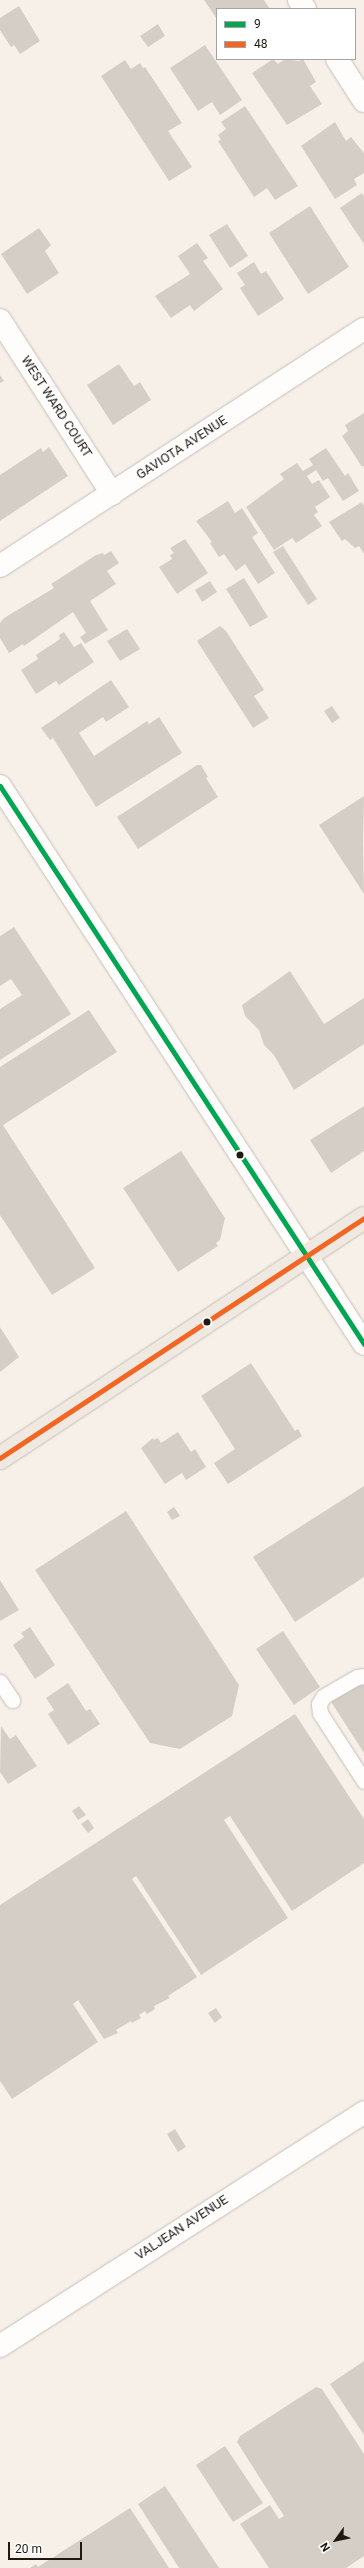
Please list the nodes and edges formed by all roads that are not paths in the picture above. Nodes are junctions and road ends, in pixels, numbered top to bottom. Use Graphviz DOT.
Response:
graph roads {
  1 [pos="338,60"];
  2 [pos="364,101"];
  3 [pos="0,320"];
  4 [pos="364,329"];
  5 [pos="112,494"];
  6 [pos="0,566"];
  7 [pos="0,786"];
  8 [pos="364,1218"];
  9 [pos="306,1256"];
  10 [pos="364,1344"];
  11 [pos="0,1458"];
  12 [pos="364,1676"];
  13 [pos="0,1682"];
  14 [pos="12,1700"];
  15 [pos="364,1781"];
  16 [pos="364,2112"];
  17 [pos="0,2346"];
  1 -- 2 [label="street"];
  3 -- 5 [label="street, WEST WARD COURT"];
  4 -- 5 [label="street, GAVIOTA AVENUE"];
  5 -- 6 [label="street, GAVIOTA AVENUE"];
  7 -- 9 [label="street"];
  8 -- 9 [label="main road"];
  9 -- 10 [label="street"];
  9 -- 11 [label="main road"];
  12 -- 15 [label="lane"];
  13 -- 14 [label="lane"];
  16 -- 17 [label="street, VALJEAN AVENUE"];
}
